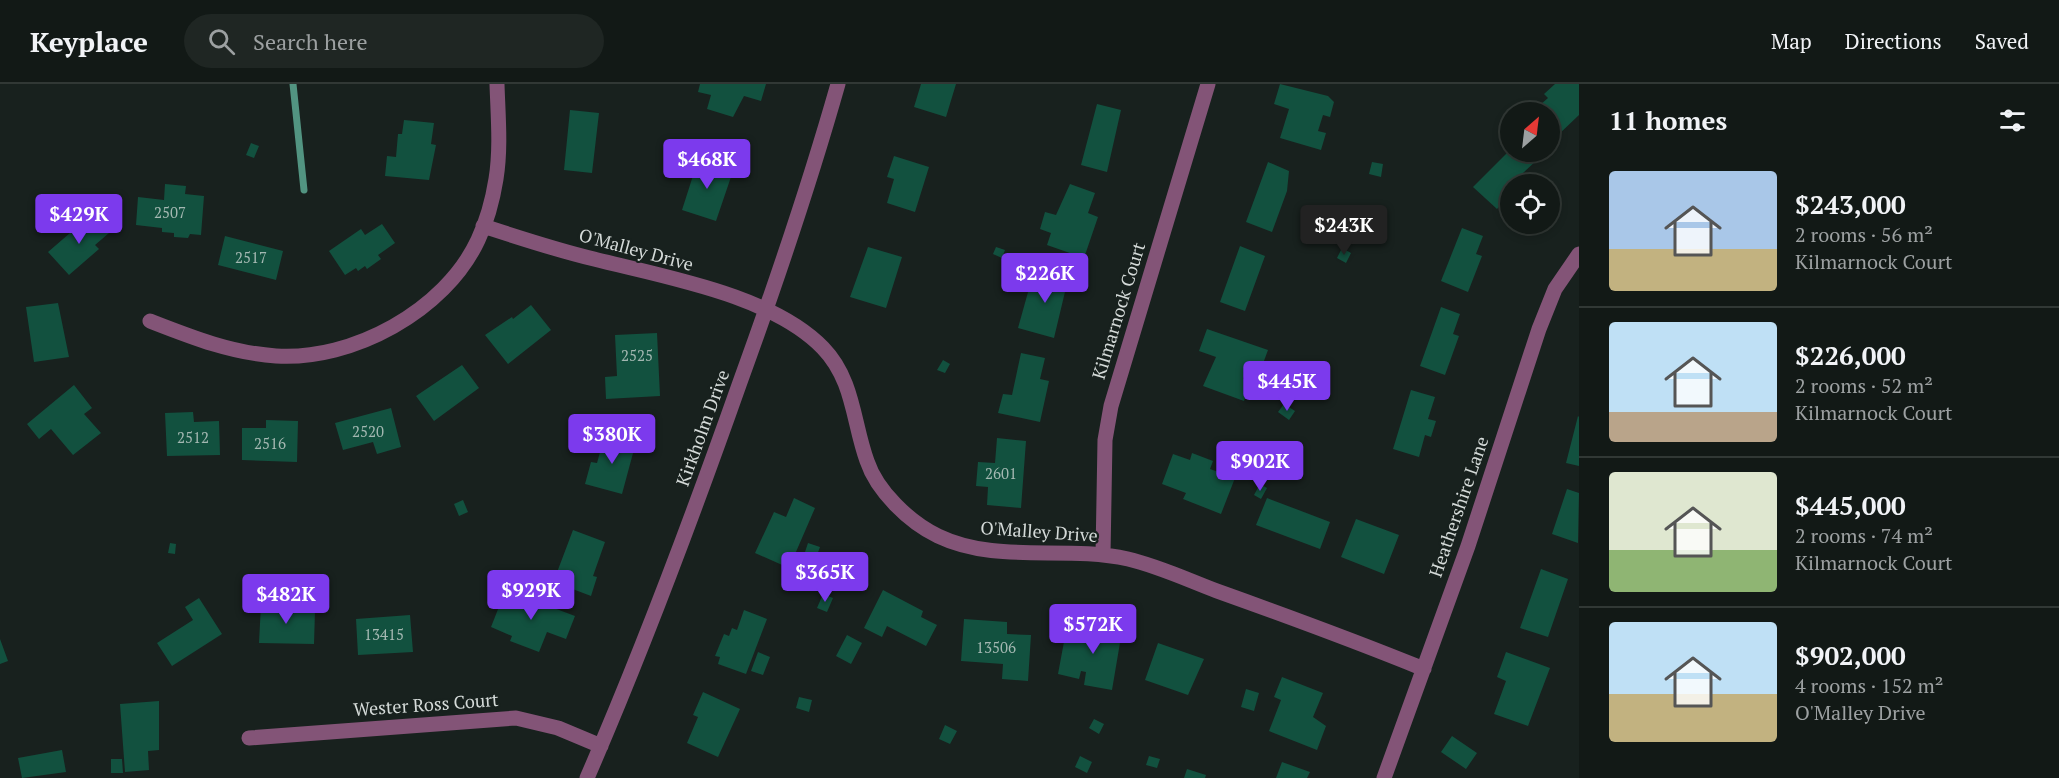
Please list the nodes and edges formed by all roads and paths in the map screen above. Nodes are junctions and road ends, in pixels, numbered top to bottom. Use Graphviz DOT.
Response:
graph roads {
  1 [pos="497,84"];
  2 [pos="838,84"];
  3 [pos="1208,84"];
  4 [pos="483,226"];
  5 [pos="1579,254"];
  6 [pos="765,312"];
  7 [pos="150,321"];
  8 [pos="1103,555"];
  9 [pos="1424,669"];
  10 [pos="249,738"];
  11 [pos="601,746"];
  12 [pos="587,778"];
  13 [pos="1384,778"];
  1 -- 4 [label="street"];
  2 -- 6 [label="street, Kirkholm Drive"];
  3 -- 8 [label="street, Kilmarnock Court"];
  4 -- 6 [label="street, O'Malley Drive"];
  4 -- 7 [label="street"];
  5 -- 9 [label="street, Heathershire Lane"];
  6 -- 8 [label="street, O'Malley Drive"];
  6 -- 11 [label="street, Kirkholm Drive"];
  8 -- 9 [label="street, O'Malley Drive"];
  9 -- 13 [label="street, Heathershire Lane"];
  10 -- 11 [label="street, Wester Ross Court"];
  11 -- 12 [label="street, Kirkholm Drive"];
}
